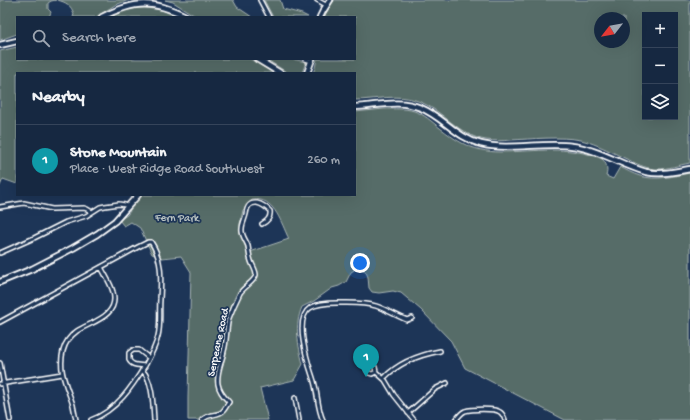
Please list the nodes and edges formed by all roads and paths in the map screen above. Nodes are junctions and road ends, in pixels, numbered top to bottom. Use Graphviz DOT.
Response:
graph roads {
  1 [pos="260,0"];
  2 [pos="318,0"];
  3 [pos="330,0"];
  4 [pos="326,5"];
  5 [pos="104,16"];
  6 [pos="186,16"];
  7 [pos="268,16"];
  8 [pos="320,16"];
  9 [pos="16,41"];
  10 [pos="0,45"];
  11 [pos="259,60"];
  12 [pos="312,60"];
  13 [pos="278,72"];
  14 [pos="307,72"];
  15 [pos="356,107"];
  16 [pos="690,169"];
  17 [pos="137,196"];
  18 [pos="0,207"];
  19 [pos="128,207"];
  20 [pos="92,212"];
  21 [pos="262,224"];
  22 [pos="0,253"];
  23 [pos="101,267"];
  24 [pos="0,282"];
  25 [pos="412,318"];
  26 [pos="0,323"];
  27 [pos="440,352"];
  28 [pos="149,358"];
  29 [pos="0,363"];
  30 [pos="144,366"];
  31 [pos="142,370"];
  32 [pos="376,372"];
  33 [pos="62,374"];
  34 [pos="384,378"];
  35 [pos="447,383"];
  36 [pos="2,384"];
  37 [pos="295,398"];
  38 [pos="408,413"];
  39 [pos="10,420"];
  40 [pos="76,420"];
  41 [pos="91,420"];
  42 [pos="154,420"];
  43 [pos="202,420"];
  44 [pos="299,420"];
  45 [pos="324,420"];
  46 [pos="414,420"];
  47 [pos="456,420"];
  48 [pos="505,420"];
  1 -- 7 [label="street"];
  2 -- 4 [label="street"];
  3 -- 4 [label="street"];
  4 -- 8 [label="street"];
  5 -- 6 [label="street"];
  9 -- 10 [label="street"];
  11 -- 13 [label="street"];
  12 -- 14 [label="street"];
  15 -- 16 [label="street"];
  17 -- 19 [label="street"];
  18 -- 20 [label="street"];
  19 -- 20 [label="street"];
  19 -- 24 [label="street"];
  20 -- 22 [label="street"];
  21 -- 43 [label="street, Serpeane Road"];
  23 -- 26 [label="street"];
  23 -- 28 [label="street"];
  23 -- 33 [label="street"];
  25 -- 45 [label="street"];
  27 -- 34 [label="street"];
  28 -- 30 [label="street"];
  28 -- 30 [label="street"];
  29 -- 36 [label="street"];
  30 -- 31 [label="street"];
  31 -- 41 [label="street"];
  31 -- 42 [label="street"];
  32 -- 34 [label="street"];
  33 -- 36 [label="street"];
  33 -- 40 [label="street"];
  34 -- 38 [label="street"];
  35 -- 38 [label="street"];
  36 -- 39 [label="street"];
  37 -- 44 [label="street"];
  38 -- 46 [label="street"];
  47 -- 48 [label="street"];
}
